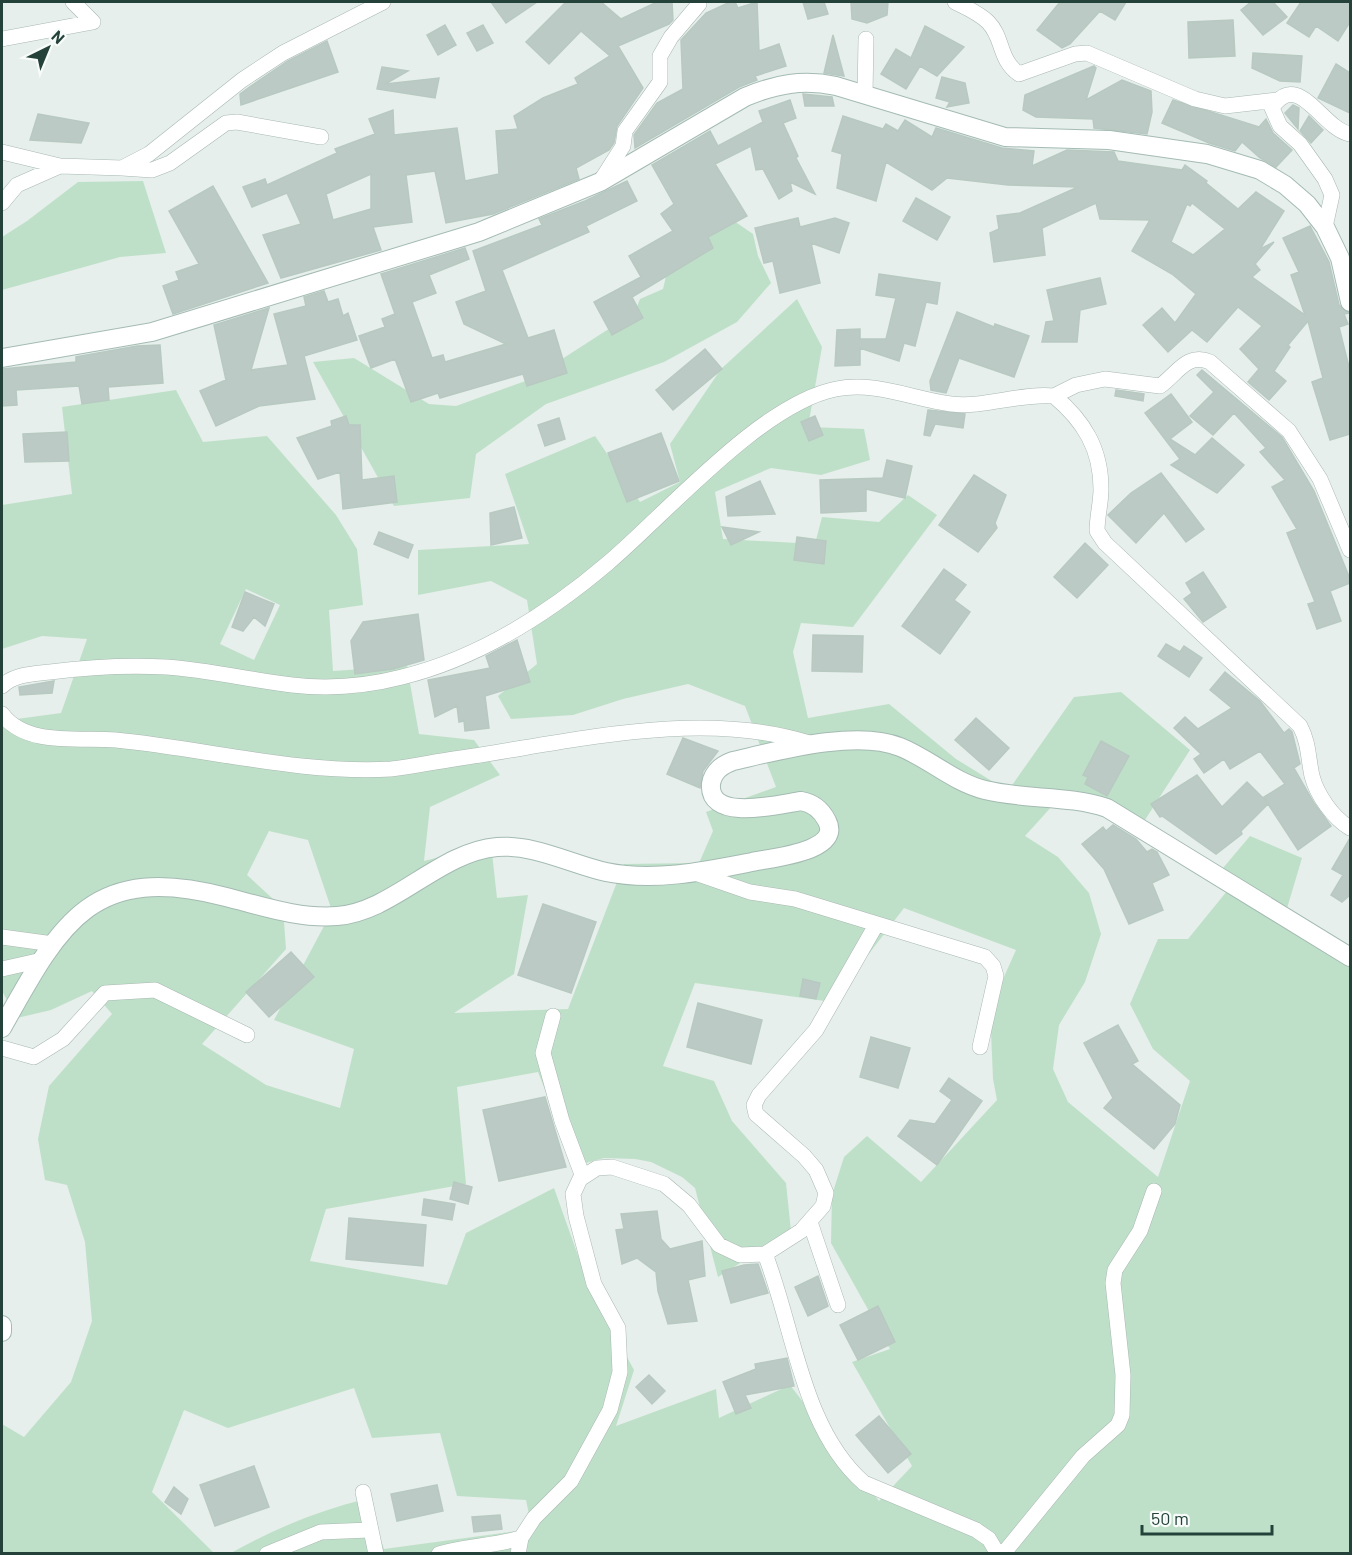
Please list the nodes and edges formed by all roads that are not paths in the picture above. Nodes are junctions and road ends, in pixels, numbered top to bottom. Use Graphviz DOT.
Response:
graph roads {
  1 [pos="73,2"];
  2 [pos="383,2"];
  3 [pos="955,2"];
  4 [pos="699,4"];
  5 [pos="2,39"];
  6 [pos="866,39"];
  7 [pos="865,95"];
  8 [pos="1277,100"];
  9 [pos="1350,134"];
  10 [pos="321,137"];
  11 [pos="2,152"];
  12 [pos="60,166"];
  13 [pos="123,168"];
  14 [pos="600,182"];
  15 [pos="2,203"];
  16 [pos="1325,227"];
  17 [pos="1350,302"];
  18 [pos="2,358"];
  19 [pos="1054,396"];
  20 [pos="1350,550"];
  21 [pos="2,686"];
  22 [pos="2,714"];
  23 [pos="809,743"];
  24 [pos="1350,828"];
  25 [pos="695,873"];
  26 [pos="876,925"];
  27 [pos="2,937"];
  28 [pos="53,944"];
  29 [pos="1350,957"];
  30 [pos="42,960"];
  31 [pos="2,969"];
  32 [pos="553,1016"];
  33 [pos="2,1028"];
  34 [pos="247,1035"];
  35 [pos="980,1047"];
  36 [pos="2,1048"];
  37 [pos="583,1177"];
  38 [pos="1154,1191"];
  39 [pos="810,1222"];
  40 [pos="765,1254"];
  41 [pos="838,1305"];
  42 [pos="2,1325"];
  43 [pos="2,1332"];
  44 [pos="363,1492"];
  45 [pos="369,1530"];
  46 [pos="520,1546"];
  47 [pos="267,1554"];
  48 [pos="376,1554"];
  49 [pos="439,1554"];
  50 [pos="998,1554"];
  51 [pos="1003,1554"];
  1 -- 5 [label="street"];
  2 -- 13 [label="street"];
  3 -- 8 [label="street"];
  4 -- 14 [label="street"];
  6 -- 7 [label="street"];
  7 -- 14 [label="street"];
  7 -- 16 [label="street"];
  8 -- 9 [label="street"];
  8 -- 16 [label="street"];
  10 -- 13 [label="street"];
  11 -- 12 [label="street"];
  12 -- 13 [label="street"];
  12 -- 15 [label="street"];
  14 -- 18 [label="street"];
  16 -- 17 [label="street"];
  19 -- 20 [label="street"];
  19 -- 21 [label="street"];
  19 -- 24 [label="street"];
  22 -- 23 [label="street"];
  23 -- 25 [label="street"];
  23 -- 29 [label="street"];
  25 -- 26 [label="street"];
  25 -- 28 [label="street"];
  26 -- 35 [label="street"];
  26 -- 39 [label="street"];
  27 -- 28 [label="street"];
  28 -- 30 [label="street"];
  30 -- 31 [label="street"];
  30 -- 33 [label="street"];
  32 -- 37 [label="street"];
  34 -- 36 [label="street"];
  37 -- 40 [label="street"];
  37 -- 46 [label="street"];
  38 -- 51 [label="street"];
  39 -- 40 [label="street"];
  39 -- 41 [label="street"];
  40 -- 50 [label="street"];
  42 -- 43 [label="street"];
  44 -- 45 [label="street"];
  45 -- 47 [label="street"];
  45 -- 48 [label="street"];
  46 -- 49 [label="street"];
}
